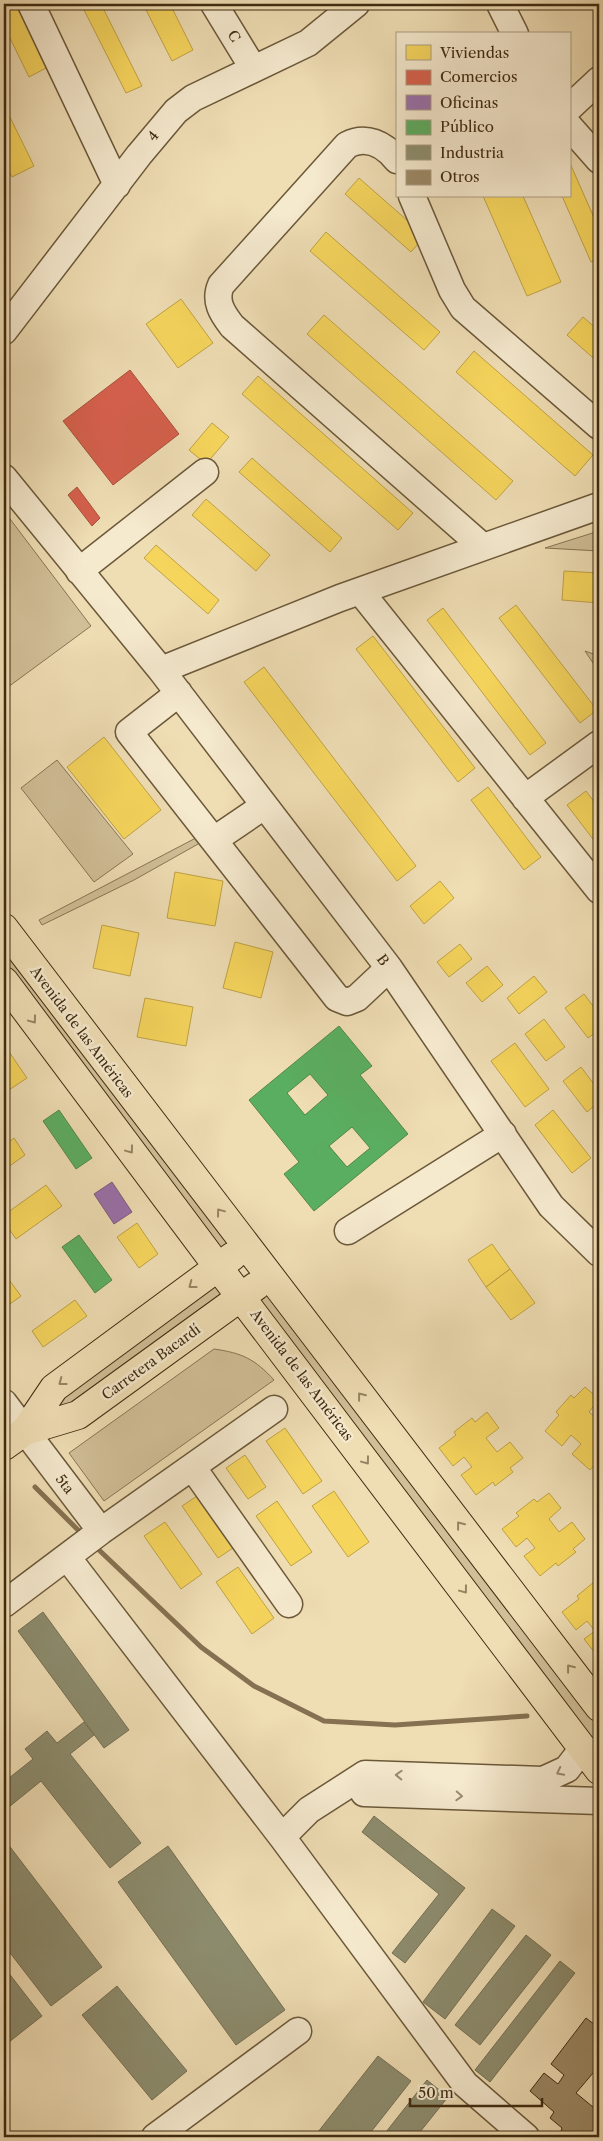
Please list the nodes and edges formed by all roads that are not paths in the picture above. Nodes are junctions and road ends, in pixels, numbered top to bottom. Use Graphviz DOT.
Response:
graph roads {
  1 [pos="31,4"];
  2 [pos="214,4"];
  3 [pos="356,4"];
  4 [pos="500,4"];
  5 [pos="514,32"];
  6 [pos="253,68"];
  7 [pos="599,80"];
  8 [pos="570,107"];
  9 [pos="570,127"];
  10 [pos="396,159"];
  11 [pos="599,160"];
  12 [pos="117,185"];
  13 [pos="413,198"];
  14 [pos="4,331"];
  15 [pos="599,426"];
  16 [pos="205,472"];
  17 [pos="4,478"];
  18 [pos="599,506"];
  19 [pos="482,547"];
  20 [pos="79,571"];
  21 [pos="360,591"];
  22 [pos="161,670"];
  23 [pos="178,693"];
  24 [pos="599,744"];
  25 [pos="525,798"];
  26 [pos="264,806"];
  27 [pos="214,840"];
  28 [pos="599,890"];
  29 [pos="4,928"];
  30 [pos="388,968"];
  31 [pos="4,980"];
  32 [pos="503,1134"];
  33 [pos="348,1231"];
  34 [pos="246,1246"];
  35 [pos="599,1253"];
  36 [pos="218,1267"];
  37 [pos="269,1276"];
  38 [pos="242,1296"];
  39 [pos="4,1403"];
  40 [pos="274,1410"];
  41 [pos="14,1439"];
  42 [pos="193,1468"];
  43 [pos="101,1530"];
  44 [pos="67,1557"];
  45 [pos="4,1604"];
  46 [pos="289,1604"];
  47 [pos="599,1706"];
  48 [pos="594,1757"];
  49 [pos="599,1801"];
  50 [pos="282,1837"];
  51 [pos="298,2031"];
  52 [pos="155,2137"];
  53 [pos="526,2137"];
  1 -- 12 [label="street"];
  2 -- 6 [label="street, C"];
  3 -- 6 [label="street, 4"];
  4 -- 5 [label="street"];
  6 -- 12 [label="street, 4"];
  7 -- 8 [label="street"];
  9 -- 11 [label="street"];
  10 -- 19 [label="street"];
  12 -- 14 [label="street, 4"];
  13 -- 15 [label="street"];
  16 -- 20 [label="street"];
  17 -- 20 [label="street, B"];
  18 -- 19 [label="street"];
  19 -- 21 [label="street"];
  20 -- 22 [label="street, B"];
  21 -- 22 [label="street"];
  21 -- 25 [label="street"];
  22 -- 23 [label="street, B"];
  23 -- 26 [label="street, B"];
  23 -- 27 [label="street"];
  24 -- 25 [label="street"];
  25 -- 28 [label="street"];
  26 -- 27 [label="street"];
  26 -- 30 [label="street, B"];
  27 -- 30 [label="street"];
  34 -- 29 [label="main road, Avenida de las Américas, one-way"];
  30 -- 32 [label="street, B"];
  31 -- 36 [label="main road, Avenida de las Américas, one-way"];
  32 -- 33 [label="street"];
  32 -- 35 [label="street, B"];
  34 -- 36 [label="main road"];
  34 -- 37 [label="main road, Avenida de las Américas"];
  36 -- 38 [label="main road, Avenida de las Américas"];
  36 -- 41 [label="main road, one-way"];
  37 -- 38 [label="main road, Carretera Bacardí"];
  47 -- 37 [label="main road, Avenida de las Américas, one-way"];
  38 -- 41 [label="main road, Carretera Bacardí"];
  38 -- 48 [label="main road, Avenida de las Américas, one-way"];
  39 -- 41 [label="street, 5ta"];
  40 -- 42 [label="street"];
  41 -- 43 [label="street, 5ta"];
  42 -- 43 [label="street"];
  42 -- 46 [label="street"];
  43 -- 44 [label="street"];
  44 -- 45 [label="street"];
  44 -- 50 [label="street"];
  48 -- 50 [label="street, one-way"];
  50 -- 49 [label="street, one-way"];
  50 -- 53 [label="street"];
  51 -- 52 [label="street"];
}
